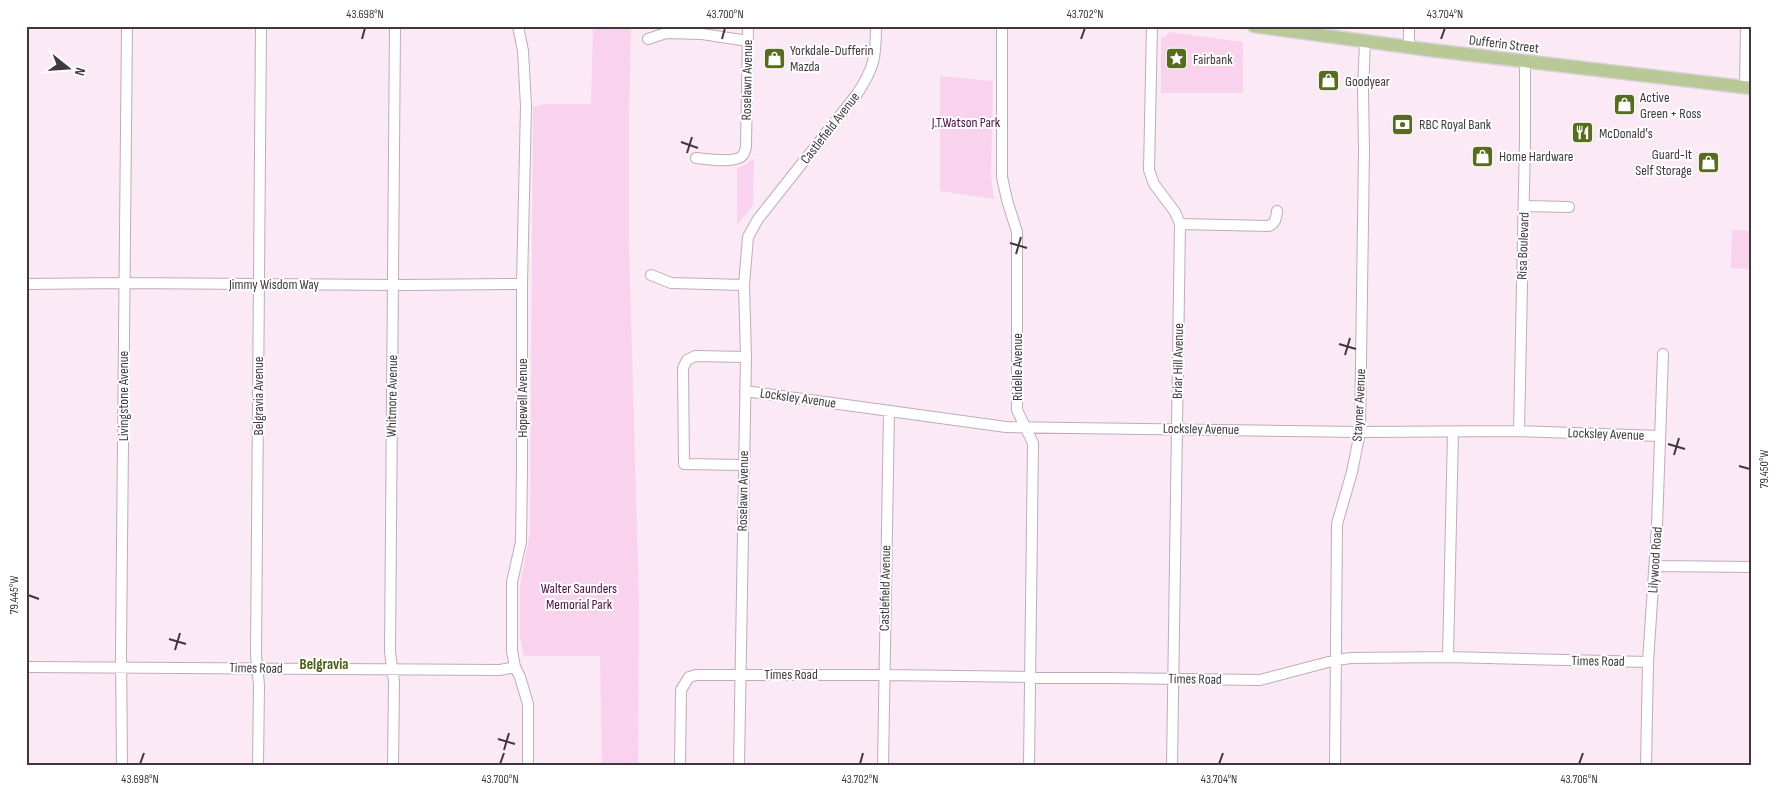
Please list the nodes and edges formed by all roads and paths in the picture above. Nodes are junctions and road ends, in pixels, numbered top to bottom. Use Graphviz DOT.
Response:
graph roads {
  1 [pos="127,26"];
  2 [pos="261,26"];
  3 [pos="395,26"];
  4 [pos="518,26"];
  5 [pos="748,26"];
  6 [pos="876,26"];
  7 [pos="1002,26"];
  8 [pos="1152,26"];
  9 [pos="1254,26"];
  10 [pos="1409,26"];
  11 [pos="1746,26"];
  12 [pos="648,39"];
  13 [pos="1365,41"];
  14 [pos="748,42"];
  15 [pos="1409,47"];
  16 [pos="1525,62"];
  17 [pos="1748,87"];
  18 [pos="696,158"];
  19 [pos="1524,206"];
  20 [pos="1569,207"];
  21 [pos="1277,210"];
  22 [pos="758,219"];
  23 [pos="1180,224"];
  24 [pos="652,275"];
  25 [pos="124,283"];
  26 [pos="259,283"];
  27 [pos="26,284"];
  28 [pos="522,284"];
  29 [pos="393,285"];
  30 [pos="744,285"];
  31 [pos="1663,354"];
  32 [pos="746,357"];
  33 [pos="744,391"];
  34 [pos="889,411"];
  35 [pos="1025,427"];
  36 [pos="1177,429"];
  37 [pos="1519,431"];
  38 [pos="1360,432"];
  39 [pos="1453,432"];
  40 [pos="1660,436"];
  41 [pos="744,465"];
  42 [pos="1654,566"];
  43 [pos="1752,567"];
  44 [pos="1448,658"];
  45 [pos="1336,660"];
  46 [pos="1648,662"];
  47 [pos="26,667"];
  48 [pos="515,667"];
  49 [pos="121,668"];
  50 [pos="258,668"];
  51 [pos="392,669"];
  52 [pos="741,675"];
  53 [pos="884,675"];
  54 [pos="1030,676"];
  55 [pos="1173,678"];
  56 [pos="122,766"];
  57 [pos="258,766"];
  58 [pos="394,766"];
  59 [pos="528,766"];
  60 [pos="680,766"];
  61 [pos="739,766"];
  62 [pos="883,766"];
  63 [pos="1029,766"];
  64 [pos="1172,766"];
  65 [pos="1334,766"];
  66 [pos="1646,766"];
  1 -- 25 [label="street, Livingstone Avenue"];
  2 -- 26 [label="street, Belgravia Avenue"];
  3 -- 29 [label="street, Whitmore Avenue"];
  4 -- 28 [label="street, Hopewell Avenue"];
  5 -- 14 [label="street, Roselawn Avenue"];
  6 -- 22 [label="street, Castlefield Avenue"];
  7 -- 35 [label="street, Ridelle Avenue"];
  8 -- 23 [label="street"];
  9 -- 13 [label="main road, Dufferin Street"];
  10 -- 15 [label="street"];
  11 -- 17 [label="street"];
  12 -- 14 [label="street"];
  13 -- 15 [label="main road, Dufferin Street"];
  13 -- 38 [label="street, Stayner Avenue"];
  14 -- 18 [label="street, Roselawn Avenue"];
  15 -- 16 [label="main road, Dufferin Street"];
  16 -- 17 [label="main road, Dufferin Street"];
  16 -- 19 [label="street, Risa Boulevard"];
  19 -- 20 [label="street"];
  19 -- 37 [label="street, Risa Boulevard"];
  21 -- 23 [label="street"];
  22 -- 30 [label="street, Roselawn Avenue"];
  23 -- 36 [label="street, Briar Hill Avenue"];
  24 -- 30 [label="street"];
  25 -- 26 [label="street, Jimmy Wisdom Way"];
  25 -- 27 [label="street, Jimmy Wisdom Way"];
  25 -- 49 [label="street, Livingstone Avenue"];
  26 -- 29 [label="street, Jimmy Wisdom Way"];
  26 -- 50 [label="street, Belgravia Avenue"];
  28 -- 29 [label="street, Jimmy Wisdom Way"];
  28 -- 48 [label="street, Hopewell Avenue"];
  29 -- 51 [label="street, Whitmore Avenue"];
  30 -- 32 [label="street, Roselawn Avenue"];
  31 -- 40 [label="street, Lilywood Road"];
  32 -- 33 [label="street, Roselawn Avenue"];
  32 -- 41 [label="street"];
  33 -- 34 [label="street, Locksley Avenue"];
  33 -- 41 [label="street, Roselawn Avenue"];
  34 -- 35 [label="street, Locksley Avenue"];
  34 -- 53 [label="street, Castlefield Avenue"];
  35 -- 36 [label="street, Locksley Avenue"];
  35 -- 54 [label="street, Ridelle Avenue"];
  36 -- 38 [label="street, Locksley Avenue"];
  36 -- 55 [label="street, Briar Hill Avenue"];
  37 -- 39 [label="street, Locksley Avenue"];
  37 -- 40 [label="street, Locksley Avenue"];
  38 -- 39 [label="street, Locksley Avenue"];
  38 -- 45 [label="street, Stayner Avenue"];
  39 -- 44 [label="street"];
  40 -- 42 [label="street, Lilywood Road"];
  41 -- 52 [label="street, Roselawn Avenue"];
  42 -- 43 [label="street"];
  42 -- 46 [label="street, Lilywood Road"];
  44 -- 45 [label="street, Times Road"];
  44 -- 46 [label="street, Times Road"];
  45 -- 55 [label="street, Times Road"];
  45 -- 65 [label="street, Stayner Avenue"];
  46 -- 66 [label="street, Lilywood Road"];
  47 -- 49 [label="street, Times Road"];
  48 -- 51 [label="street, Times Road"];
  48 -- 59 [label="street, Hopewell Avenue"];
  49 -- 50 [label="street, Times Road"];
  49 -- 56 [label="street, Livingstone Avenue"];
  50 -- 51 [label="street, Times Road"];
  50 -- 57 [label="street, Belgravia Avenue"];
  51 -- 58 [label="street, Whitmore Avenue"];
  52 -- 53 [label="street, Times Road"];
  52 -- 60 [label="street, Times Road"];
  52 -- 61 [label="street, Roselawn Avenue"];
  53 -- 54 [label="street, Times Road"];
  53 -- 62 [label="street, Castlefield Avenue"];
  54 -- 55 [label="street, Times Road"];
  54 -- 63 [label="street, Ridelle Avenue"];
  55 -- 64 [label="street, Briar Hill Avenue"];
}
